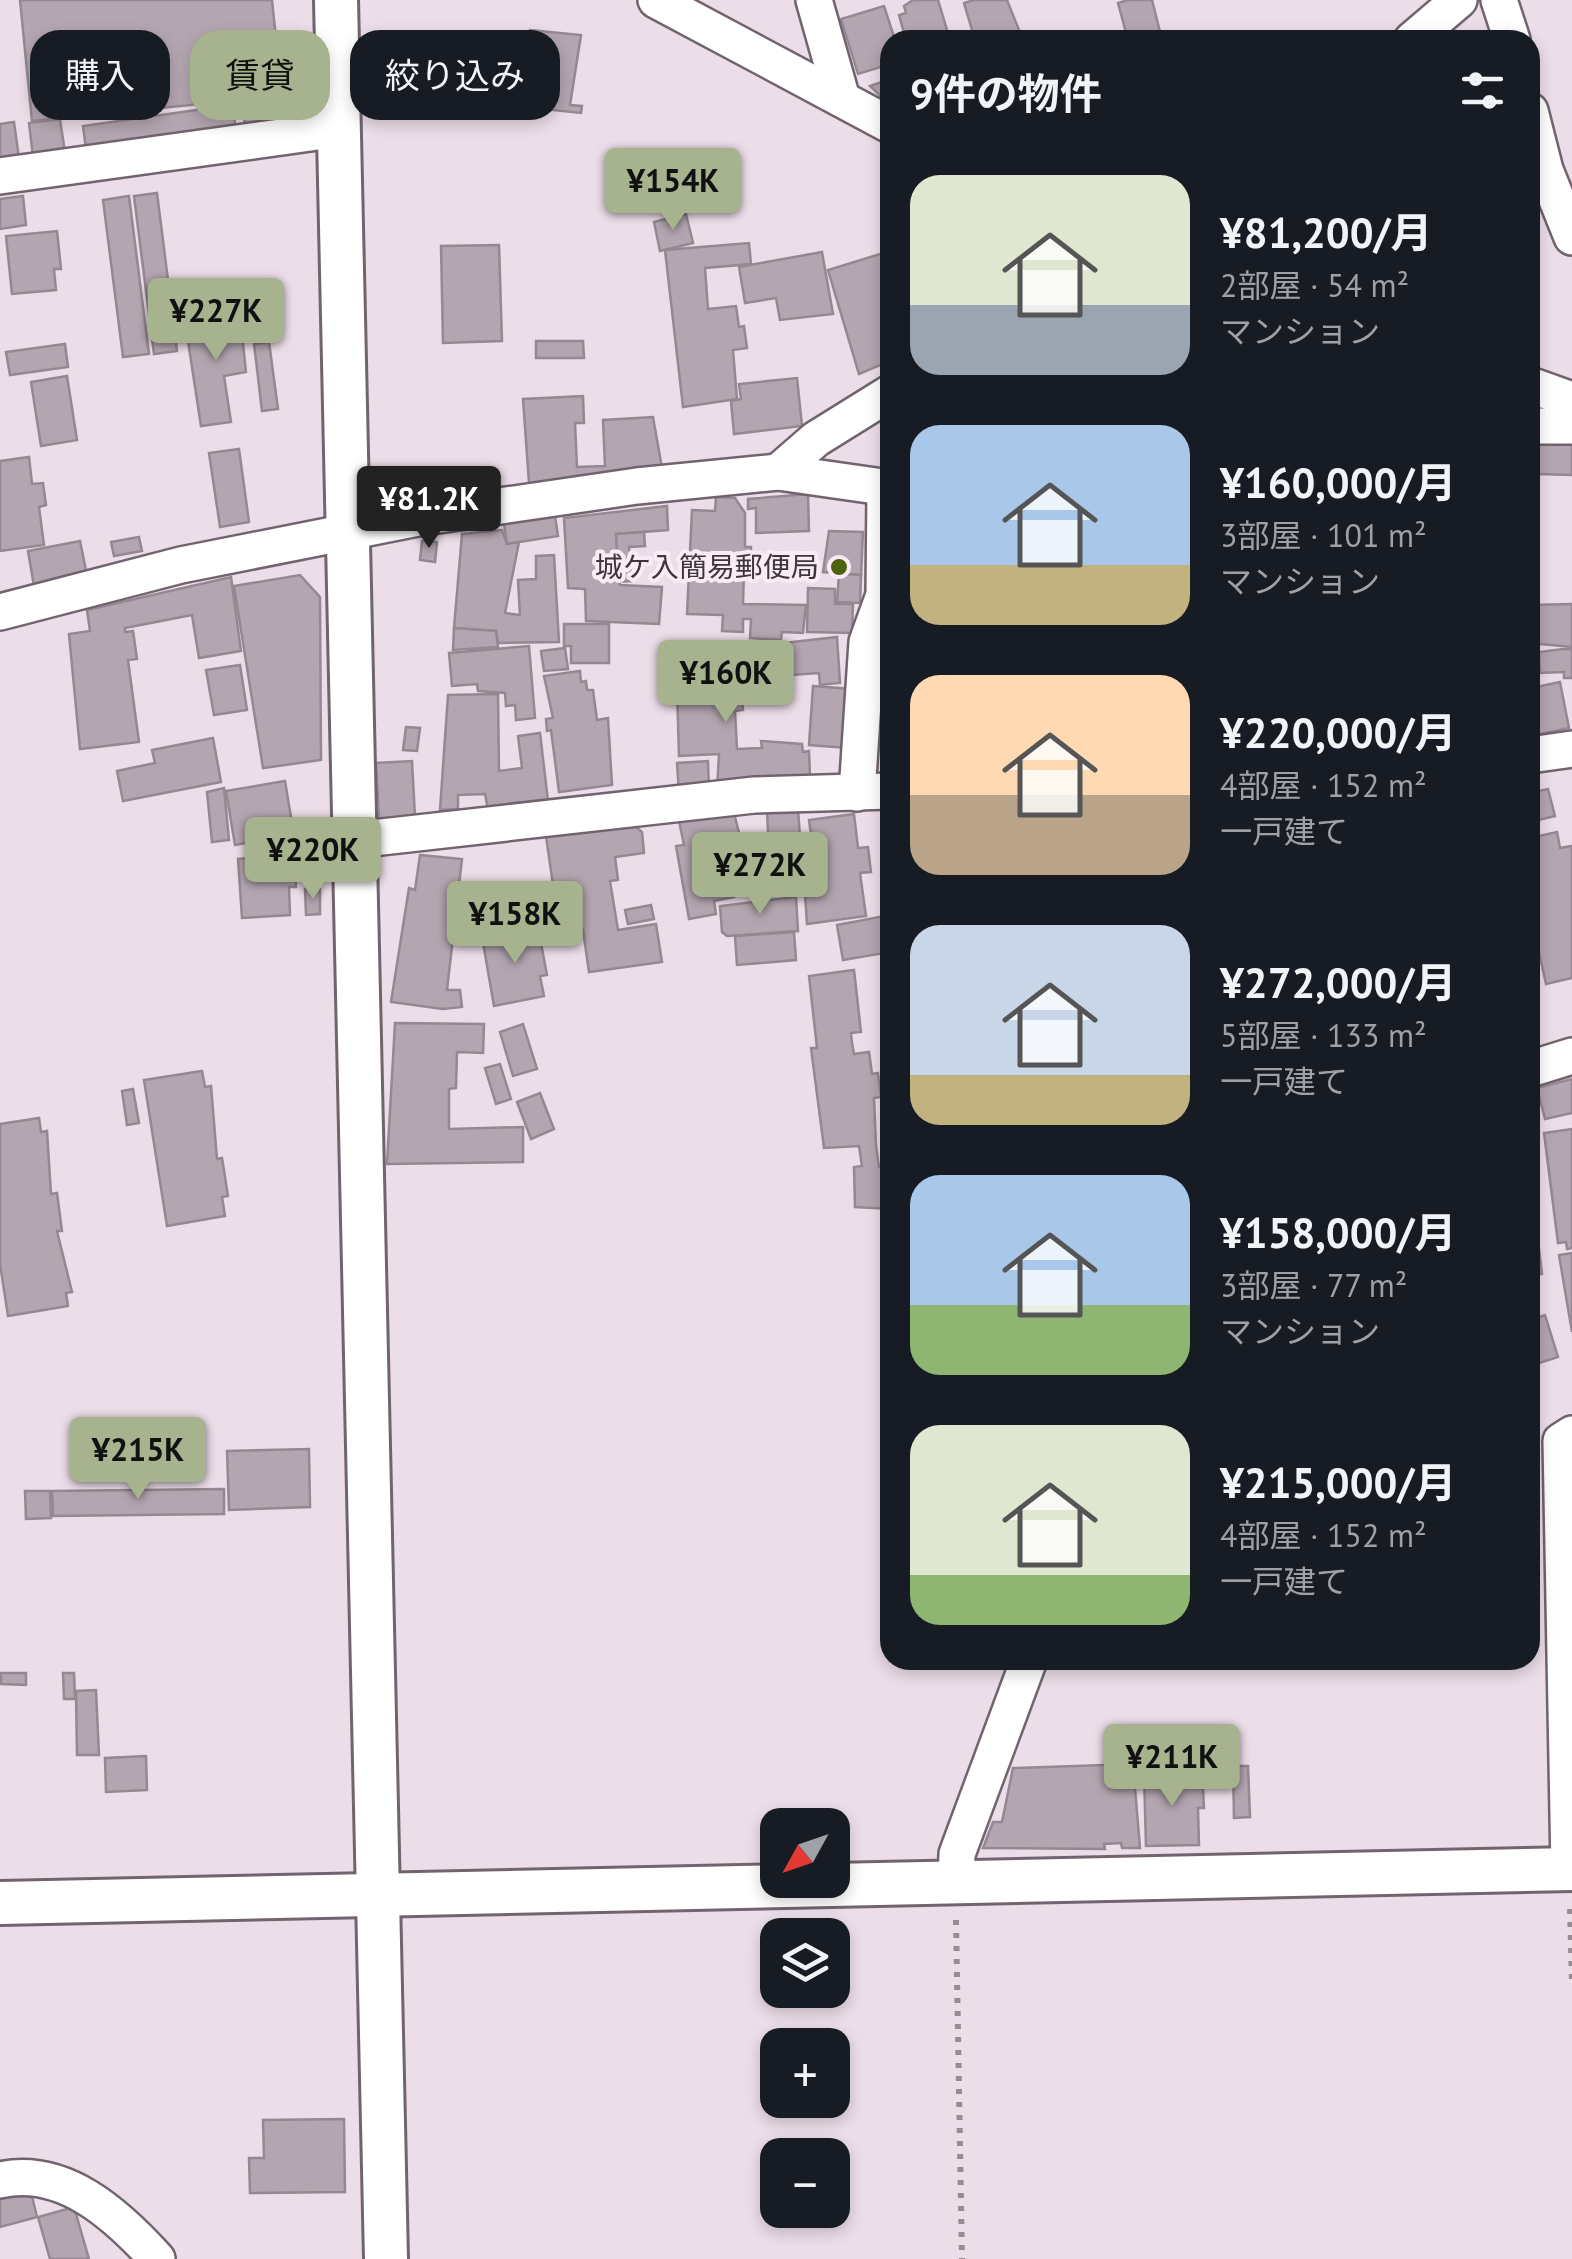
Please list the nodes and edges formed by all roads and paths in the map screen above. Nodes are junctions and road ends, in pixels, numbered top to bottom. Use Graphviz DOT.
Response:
graph roads {
  1 [pos="336,0"];
  2 [pos="656,0"];
  3 [pos="814,0"];
  4 [pos="1459,0"];
  5 [pos="1499,0"];
  6 [pos="1424,30"];
  7 [pos="1509,30"];
  8 [pos="842,99"];
  9 [pos="880,120"];
  10 [pos="339,129"];
  11 [pos="1540,150"];
  12 [pos="0,176"];
  13 [pos="1572,237"];
  14 [pos="1540,389"];
  15 [pos="880,399"];
  16 [pos="1572,400"];
  17 [pos="1540,426"];
  18 [pos="1572,426"];
  19 [pos="778,472"];
  20 [pos="880,486"];
  21 [pos="349,535"];
  22 [pos="880,607"];
  23 [pos="0,612"];
  24 [pos="1572,751"];
  25 [pos="1540,754"];
  26 [pos="873,792"];
  27 [pos="355,840"];
  28 [pos="1572,1056"];
  29 [pos="1540,1066"];
  30 [pos="1572,1434"];
  31 [pos="1025,1670"];
  32 [pos="1571,1869"];
  33 [pos="956,1885"];
  34 [pos="378,1896"];
  35 [pos="0,1903"];
  36 [pos="1572,1982"];
  37 [pos="0,2180"];
  38 [pos="156,2259"];
  39 [pos="386,2259"];
  40 [pos="962,2259"];
  1 -- 10 [label="street"];
  2 -- 8 [label="street"];
  3 -- 8 [label="street"];
  4 -- 6 [label="street"];
  5 -- 7 [label="street"];
  8 -- 9 [label="street"];
  10 -- 12 [label="street"];
  10 -- 21 [label="street"];
  11 -- 13 [label="street"];
  14 -- 16 [label="street"];
  15 -- 19 [label="street"];
  17 -- 18 [label="street"];
  19 -- 20 [label="street"];
  19 -- 21 [label="street"];
  21 -- 23 [label="street"];
  21 -- 27 [label="street"];
  22 -- 26 [label="street"];
  24 -- 25 [label="street"];
  26 -- 27 [label="street"];
  27 -- 34 [label="street"];
  28 -- 29 [label="street"];
  30 -- 32 [label="street"];
  31 -- 33 [label="street"];
  32 -- 33 [label="street"];
  32 -- 36 [label="path"];
  33 -- 34 [label="street"];
  33 -- 40 [label="path"];
  34 -- 35 [label="street"];
  34 -- 39 [label="street"];
  37 -- 38 [label="street"];
}
